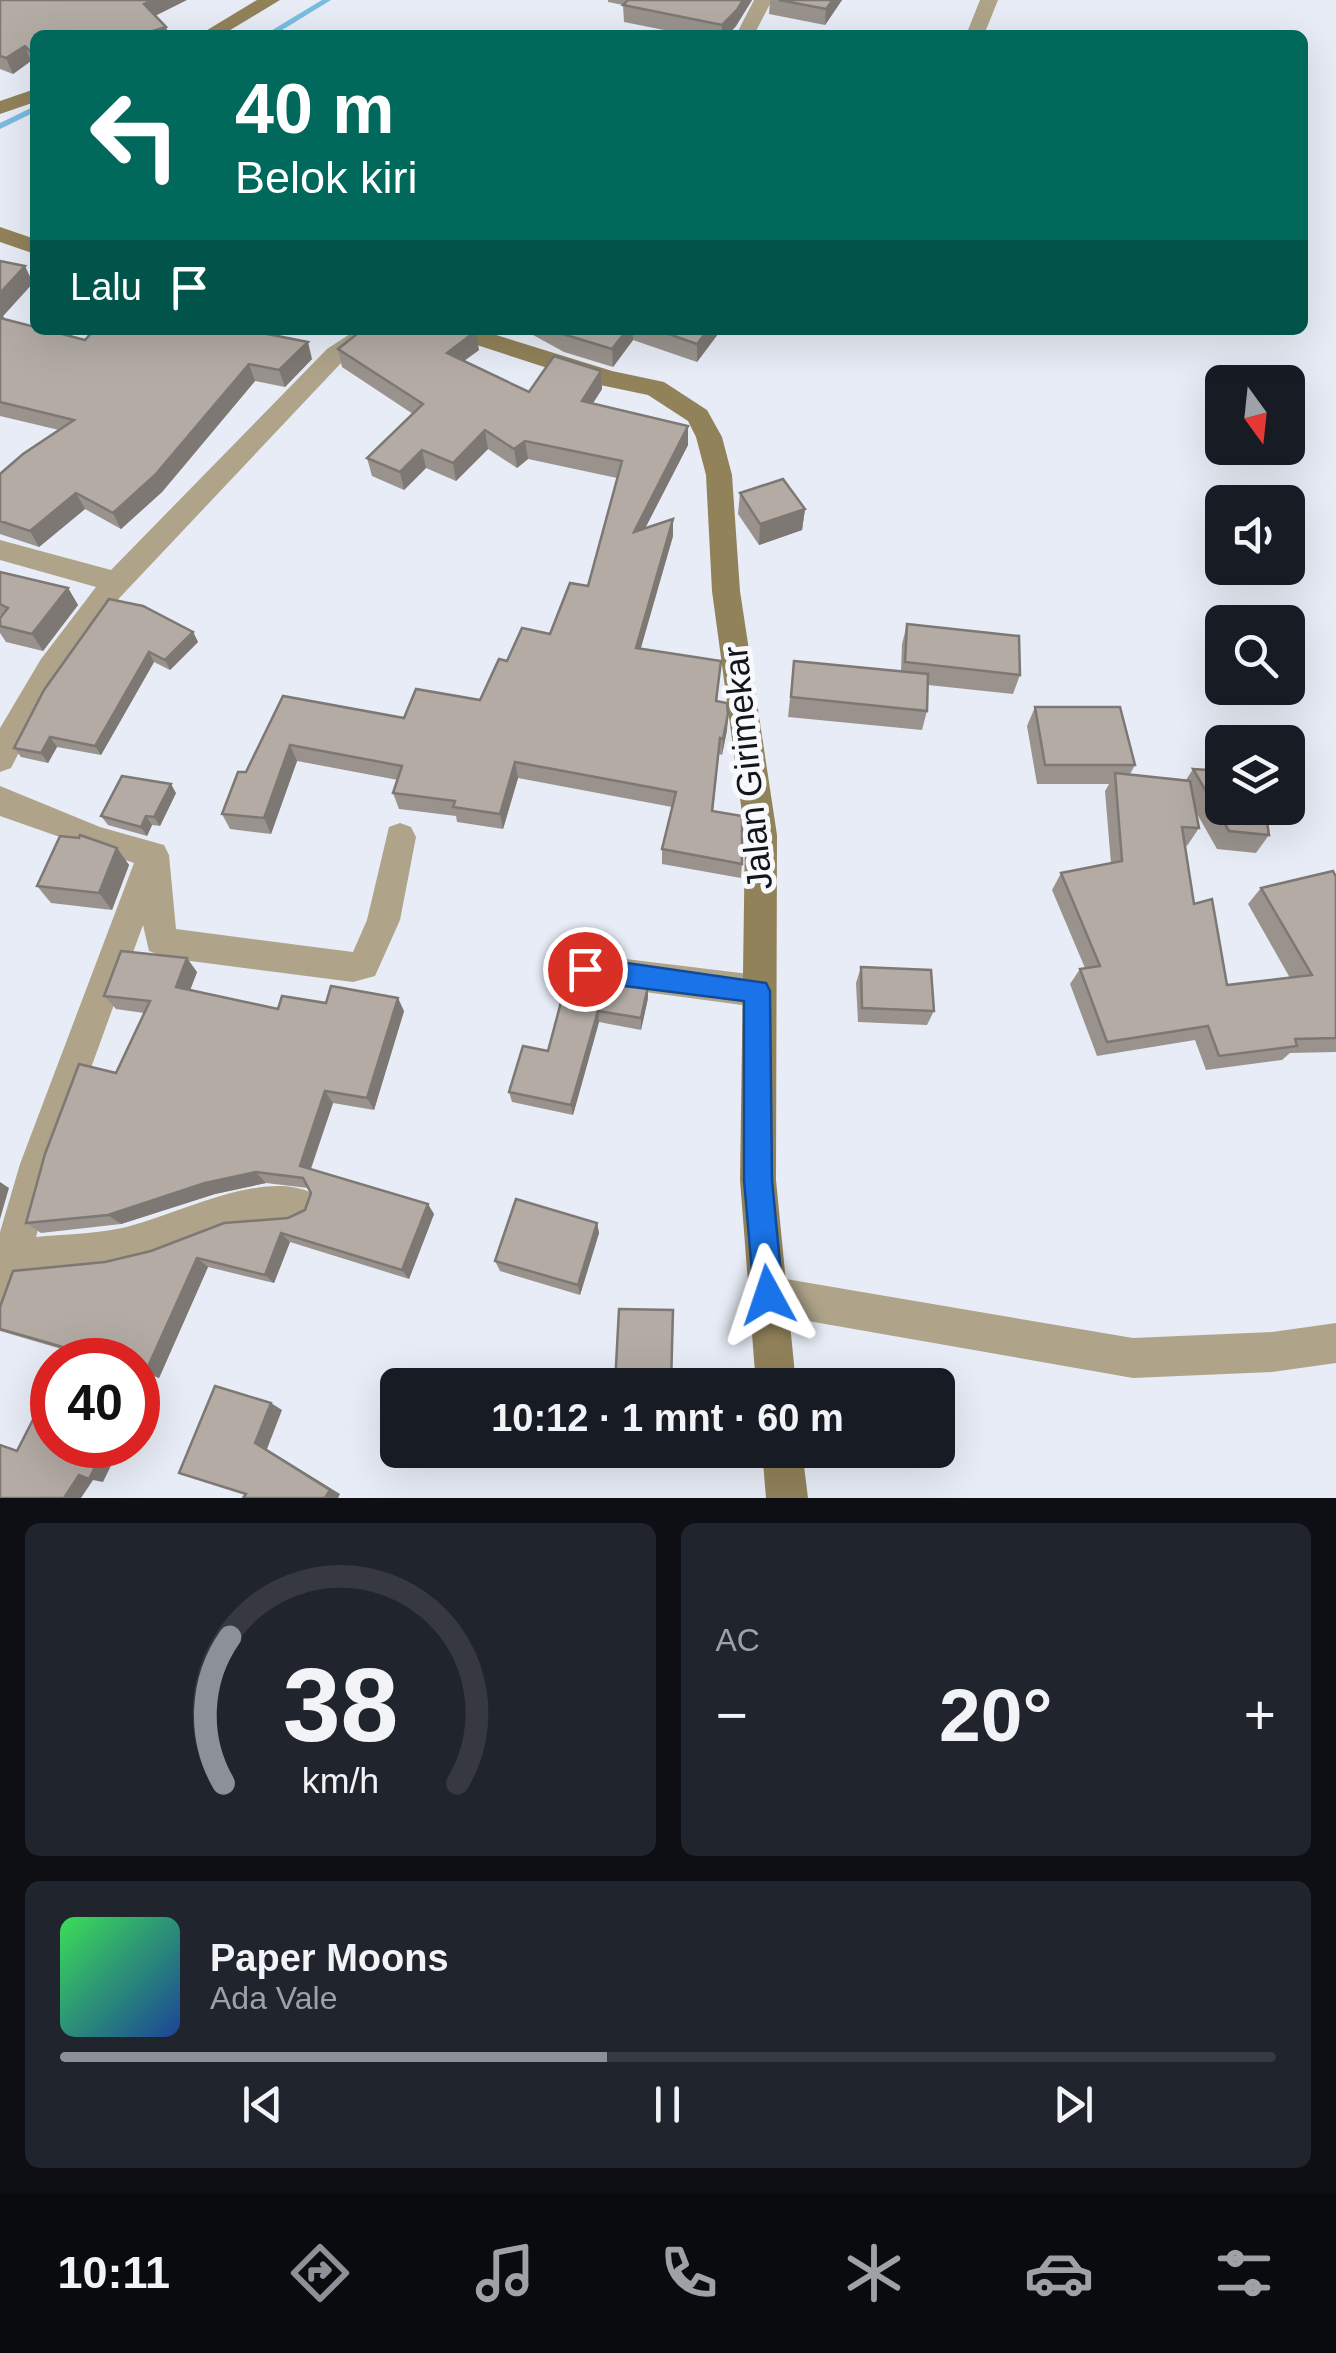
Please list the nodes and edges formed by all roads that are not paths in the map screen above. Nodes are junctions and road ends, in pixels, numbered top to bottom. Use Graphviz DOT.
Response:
graph roads {
  1 [pos="271,0"];
  2 [pos="764,0"];
  3 [pos="989,0"];
  4 [pos="217,30"];
  5 [pos="748,30"];
  6 [pos="977,30"];
  7 [pos="30,97"];
  8 [pos="3,104"];
  9 [pos="0,234"];
  10 [pos="30,244"];
  11 [pos="365,335"];
  12 [pos="470,335"];
  13 [pos="0,550"];
  14 [pos="116,582"];
  15 [pos="0,759"];
  16 [pos="0,799"];
  17 [pos="400,837"];
  18 [pos="153,855"];
  19 [pos="585,969"];
  20 [pos="757,991"];
  21 [pos="297,1204"];
  22 [pos="15,1258"];
  23 [pos="768,1295"];
  24 [pos="0,1299"];
  25 [pos="1336,1343"];
  26 [pos="774,1368"];
  27 [pos="784,1468"];
  28 [pos="787,1498"];
  1 -- 4 [label="street"];
  2 -- 5 [label="street"];
  3 -- 6 [label="street"];
  7 -- 8 [label="street"];
  9 -- 10 [label="street"];
  11 -- 14 [label="street"];
  12 -- 20 [label="street, Jalan Girimekar"];
  13 -- 14 [label="street"];
  14 -- 15 [label="street"];
  16 -- 18 [label="street"];
  17 -- 18 [label="street"];
  18 -- 22 [label="street"];
  19 -- 20 [label="street"];
  20 -- 23 [label="street, Jalan Girimekar"];
  21 -- 22 [label="street"];
  22 -- 24 [label="street"];
  23 -- 25 [label="street"];
  23 -- 26 [label="street, Jalan Girimekar"];
  27 -- 28 [label="street"];
}
